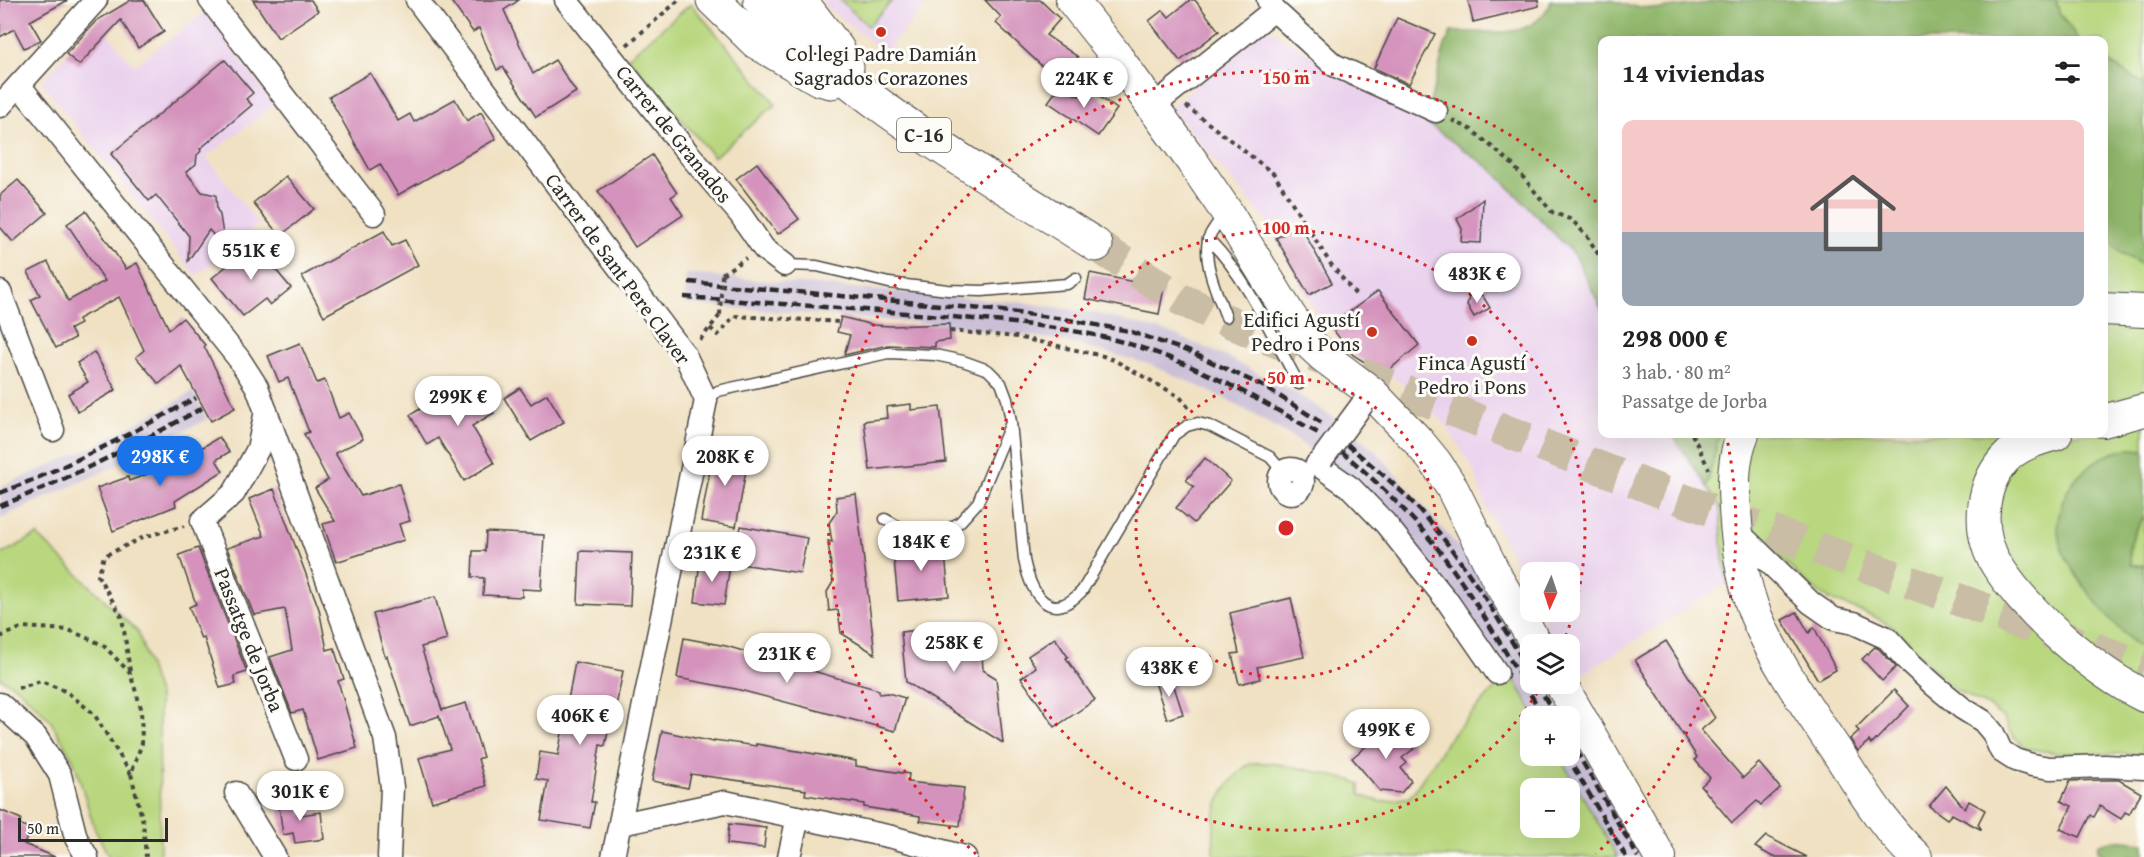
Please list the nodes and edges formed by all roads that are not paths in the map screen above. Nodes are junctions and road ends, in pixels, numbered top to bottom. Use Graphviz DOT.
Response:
graph roads {
  1 [pos="96,0"];
  2 [pos="210,0"];
  3 [pos="417,0"];
  4 [pos="566,0"];
  5 [pos="713,0"];
  6 [pos="760,0"];
  7 [pos="800,0"];
  8 [pos="1072,0"];
  9 [pos="1271,5"];
  10 [pos="19,85"];
  11 [pos="859,90"];
  12 [pos="0,106"];
  13 [pos="1436,111"];
  14 [pos="1157,113"];
  15 [pos="1226,211"];
  16 [pos="374,214"];
  17 [pos="1208,239"];
  18 [pos="1096,245"];
  19 [pos="785,265"];
  20 [pos="1076,278"];
  21 [pos="0,292"];
  22 [pos="2108,309"];
  23 [pos="2144,311"];
  24 [pos="1226,317"];
  25 [pos="1299,384"];
  26 [pos="1368,397"];
  27 [pos="706,400"];
  28 [pos="2144,410"];
  29 [pos="266,411"];
  30 [pos="2108,420"];
  31 [pos="1011,422"];
  32 [pos="53,430"];
  33 [pos="1742,438"];
  34 [pos="2043,438"];
  35 [pos="1306,467"];
  36 [pos="885,519"];
  37 [pos="1736,530"];
  38 [pos="1530,634"];
  39 [pos="1497,673"];
  40 [pos="1567,694"];
  41 [pos="2144,696"];
  42 [pos="0,704"];
  43 [pos="296,759"];
  44 [pos="2144,768"];
  45 [pos="236,793"];
  46 [pos="798,818"];
  47 [pos="621,824"];
  48 [pos="889,847"];
  49 [pos="87,857"];
  50 [pos="275,857"];
  51 [pos="389,857"];
  52 [pos="613,857"];
  53 [pos="789,857"];
  54 [pos="965,857"];
  55 [pos="1660,857"];
  56 [pos="1916,857"];
  1 -- 10 [label="street"];
  2 -- 16 [label="street"];
  3 -- 27 [label="street, Carrer de Sant Pere Claver"];
  4 -- 19 [label="street, Carrer de Granados"];
  5 -- 11 [label="highway"];
  6 -- 11 [label="highway, C-16"];
  7 -- 11 [label="highway"];
  8 -- 14 [label="main road"];
  9 -- 13 [label="street"];
  9 -- 14 [label="street"];
  10 -- 12 [label="street"];
  10 -- 29 [label="street"];
  11 -- 18 [label="highway, C-16"];
  14 -- 15 [label="main road"];
  15 -- 17 [label="lane"];
  15 -- 26 [label="main road"];
  17 -- 24 [label="lane"];
  17 -- 25 [label="lane"];
  19 -- 20 [label="lane"];
  21 -- 32 [label="street"];
  22 -- 23 [label="main road"];
  26 -- 35 [label="street, bridge"];
  26 -- 38 [label="main road"];
  27 -- 31 [label="lane"];
  27 -- 47 [label="street"];
  28 -- 30 [label="main road"];
  29 -- 43 [label="street, Passatge de Jorba"];
  29 -- 51 [label="street"];
  31 -- 35 [label="lane"];
  31 -- 36 [label="lane"];
  33 -- 37 [label="main road"];
  34 -- 41 [label="main road"];
  35 -- 39 [label="street"];
  37 -- 44 [label="street"];
  37 -- 56 [label="main road"];
  40 -- 55 [label="main road"];
  42 -- 49 [label="street"];
  45 -- 50 [label="street"];
  46 -- 47 [label="street"];
  46 -- 48 [label="street"];
  46 -- 53 [label="street"];
  47 -- 52 [label="street"];
  48 -- 54 [label="street"];
}
